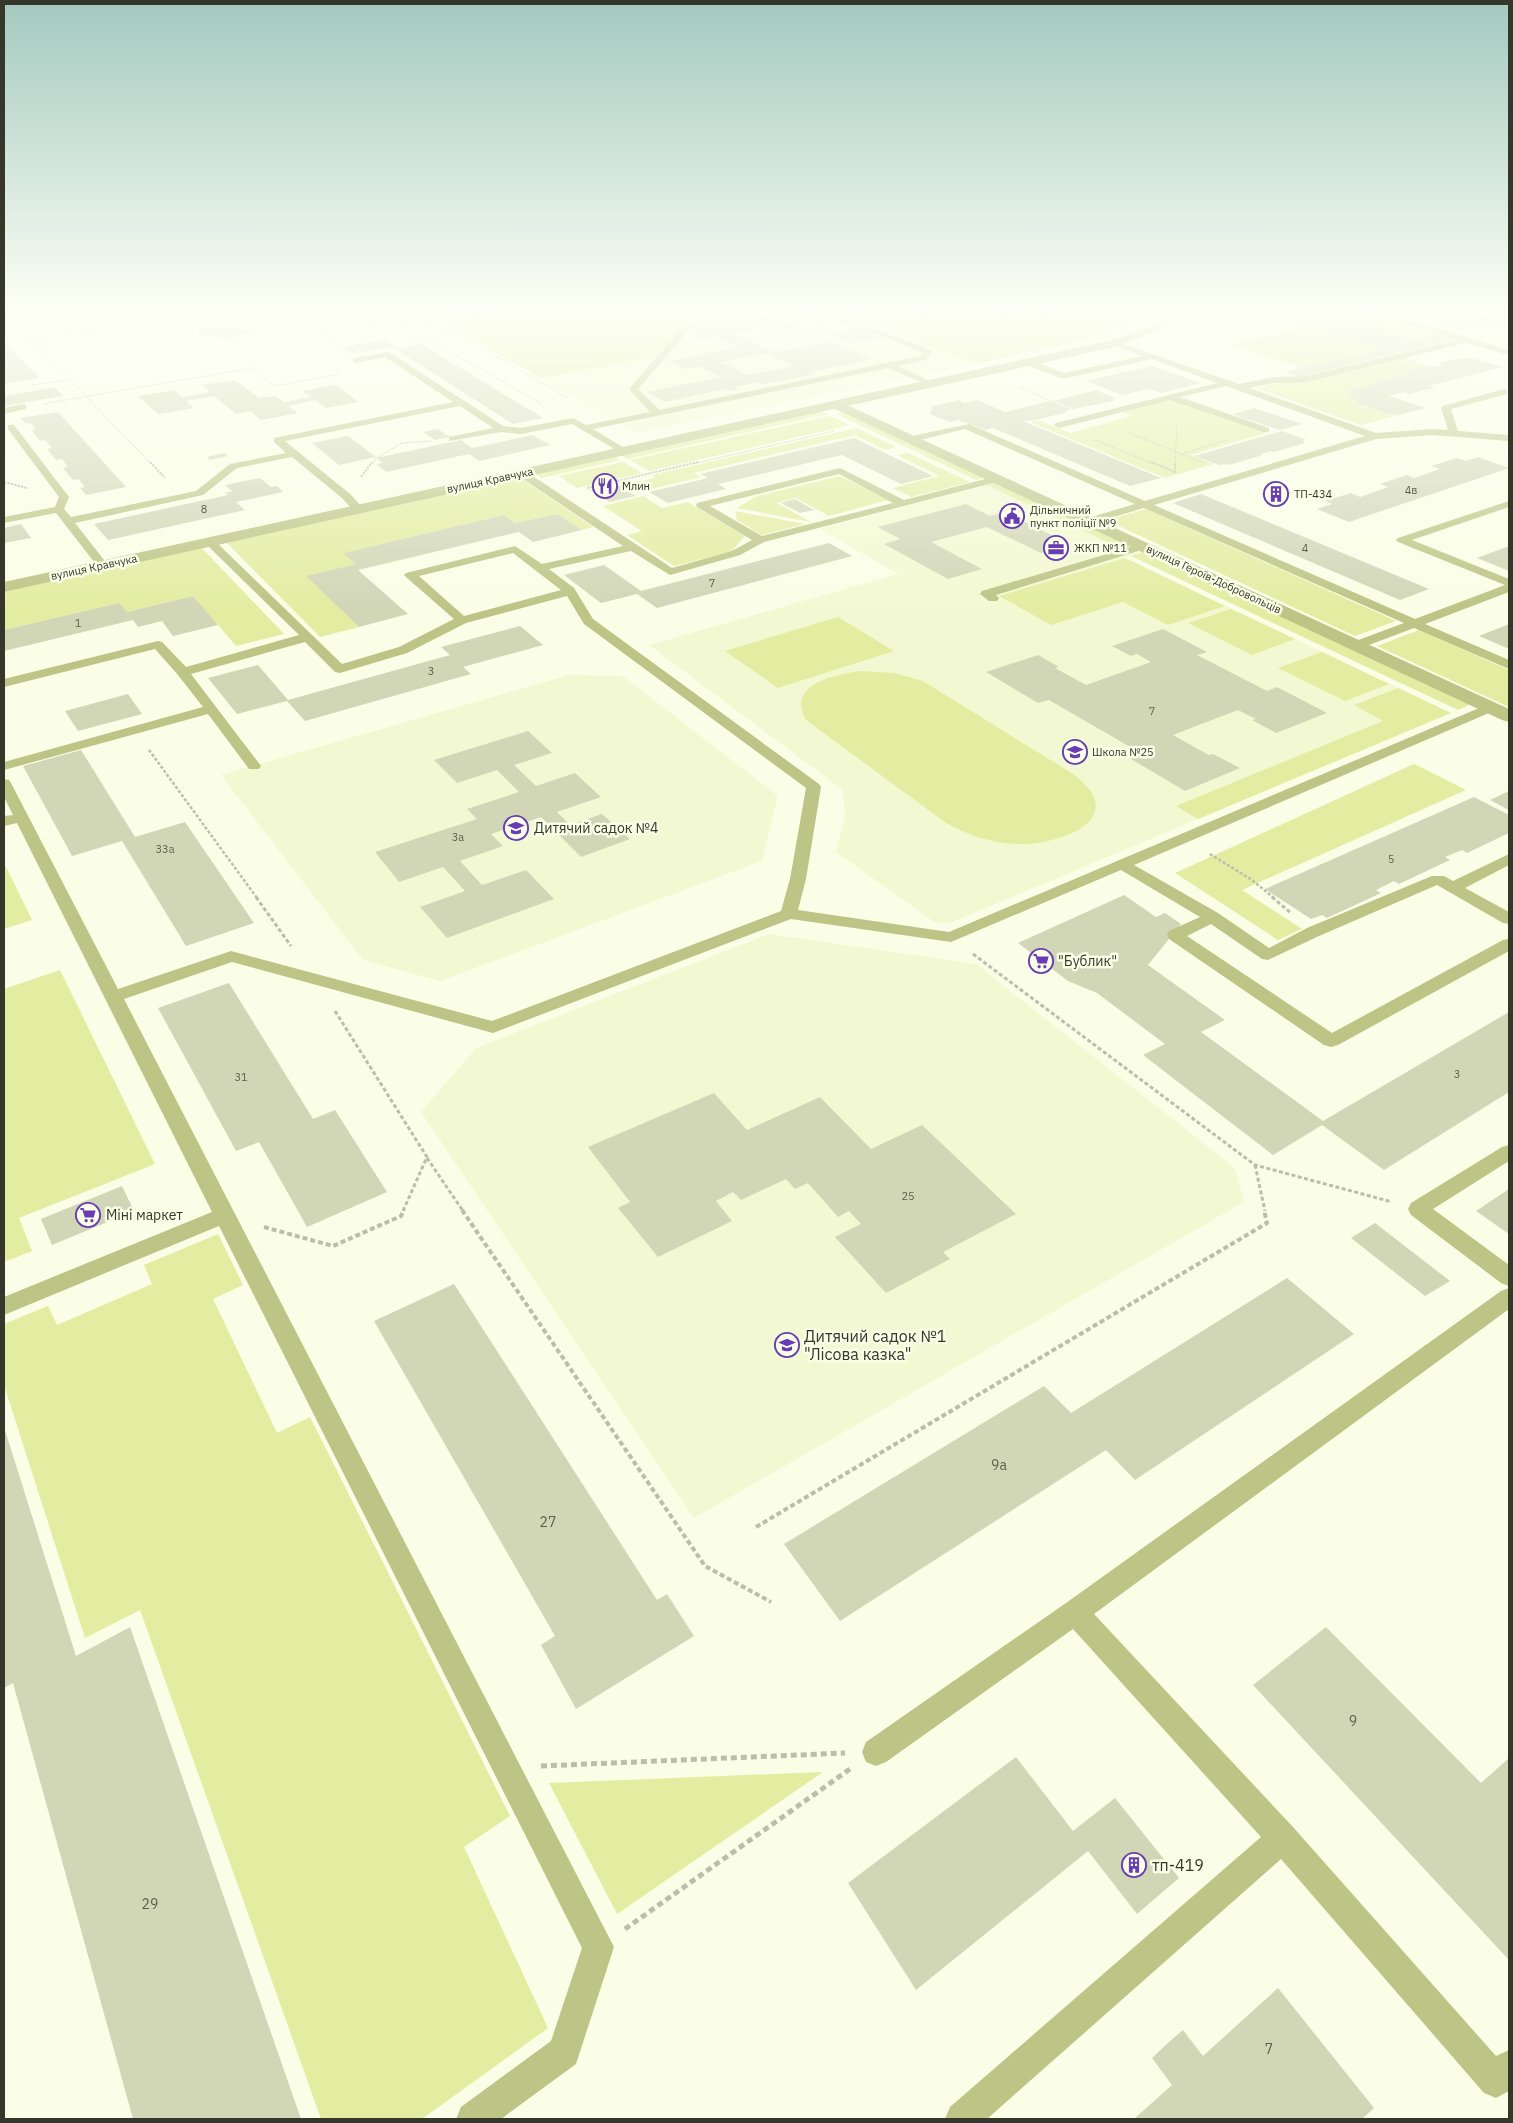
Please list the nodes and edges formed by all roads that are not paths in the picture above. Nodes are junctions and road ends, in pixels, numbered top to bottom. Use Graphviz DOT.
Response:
graph roads {
  1 [pos="411,413"];
  2 [pos="476,413"];
  3 [pos="657,413"];
  4 [pos="795,413"];
  5 [pos="856,413"];
  6 [pos="1107,413"];
  7 [pos="1217,413"];
  8 [pos="1312,413"];
  9 [pos="1448,413"];
  10 [pos="1059,425"];
  11 [pos="11,427"];
  12 [pos="584,428"];
  13 [pos="501,429"];
  14 [pos="1266,430"];
  15 [pos="1454,434"];
  16 [pos="1375,436"];
  17 [pos="1509,438"];
  18 [pos="452,439"];
  19 [pos="912,439"];
  20 [pos="623,451"];
  21 [pos="294,454"];
  22 [pos="522,473"];
  23 [pos="997,478"];
  24 [pos="902,503"];
  25 [pos="1143,504"];
  26 [pos="1509,504"];
  27 [pos="59,509"];
  28 [pos="358,509"];
  29 [pos="4,520"];
  30 [pos="67,521"];
  31 [pos="1089,521"];
  32 [pos="760,540"];
  33 [pos="210,542"];
  34 [pos="1144,546"];
  35 [pos="633,547"];
  36 [pos="102,566"];
  37 [pos="539,568"];
  38 [pos="1509,583"];
  39 [pos="4,587"];
  40 [pos="1509,588"];
  41 [pos="570,591"];
  42 [pos="993,598"];
  43 [pos="462,620"];
  44 [pos="1414,624"];
  45 [pos="307,637"];
  46 [pos="1357,645"];
  47 [pos="1509,665"];
  48 [pos="183,672"];
  49 [pos="4,683"];
  50 [pos="1492,707"];
  51 [pos="212,709"];
  52 [pos="1509,716"];
  53 [pos="4,766"];
  54 [pos="254,766"];
  55 [pos="4,783"];
  56 [pos="13,819"];
  57 [pos="1509,859"];
  58 [pos="1122,864"];
  59 [pos="1453,888"];
  60 [pos="789,914"];
  61 [pos="1212,917"];
  62 [pos="1509,919"];
  63 [pos="1509,944"];
  64 [pos="113,997"];
  65 [pos="1509,1152"];
  66 [pos="225,1215"];
  67 [pos="1509,1277"];
  68 [pos="1509,1297"];
  69 [pos="4,1306"];
  70 [pos="1075,1612"];
  71 [pos="876,1752"];
  72 [pos="1282,1838"];
  73 [pos="1509,2067"];
  74 [pos="473,2119"];
  75 [pos="962,2119"];
  1 -- 21 [label="lane"];
  2 -- 13 [label="lane"];
  3 -- 12 [label="lane"];
  4 -- 20 [label="street, вулиця Кравчука"];
  5 -- 19 [label="street, вулиця Героїв-Добровольців"];
  6 -- 10 [label="lane"];
  7 -- 14 [label="lane"];
  8 -- 16 [label="lane"];
  9 -- 15 [label="lane"];
  11 -- 27 [label="lane"];
  12 -- 13 [label="lane"];
  12 -- 20 [label="lane"];
  13 -- 18 [label="lane"];
  15 -- 16 [label="lane"];
  15 -- 17 [label="lane"];
  16 -- 25 [label="lane"];
  19 -- 23 [label="street, вулиця Героїв-Добровольців"];
  19 -- 25 [label="lane"];
  20 -- 22 [label="street, вулиця Кравчука"];
  21 -- 28 [label="lane"];
  21 -- 30 [label="lane"];
  22 -- 28 [label="street, вулиця Кравчука"];
  22 -- 35 [label="lane"];
  23 -- 24 [label="lane"];
  23 -- 31 [label="street, вулиця Героїв-Добровольців"];
  24 -- 32 [label="lane"];
  24 -- 32 [label="lane"];
  25 -- 31 [label="lane"];
  25 -- 44 [label="lane"];
  26 -- 38 [label="lane"];
  27 -- 29 [label="lane"];
  27 -- 30 [label="lane"];
  28 -- 33 [label="street, вулиця Кравчука"];
  30 -- 36 [label="lane"];
  31 -- 34 [label="street, вулиця Героїв-Добровольців"];
  32 -- 35 [label="lane"];
  33 -- 36 [label="street, вулиця Кравчука"];
  33 -- 45 [label="lane"];
  34 -- 42 [label="lane"];
  34 -- 46 [label="street, вулиця Героїв-Добровольців"];
  35 -- 37 [label="lane"];
  36 -- 39 [label="street, вулиця Кравчука"];
  37 -- 41 [label="lane"];
  37 -- 43 [label="lane"];
  40 -- 44 [label="lane"];
  41 -- 43 [label="lane"];
  41 -- 60 [label="lane"];
  43 -- 45 [label="lane"];
  44 -- 46 [label="lane"];
  44 -- 47 [label="lane"];
  45 -- 48 [label="lane"];
  46 -- 50 [label="street, вулиця Героїв-Добровольців"];
  48 -- 49 [label="lane"];
  48 -- 51 [label="lane"];
  50 -- 52 [label="street, вулиця Героїв-Добровольців"];
  50 -- 58 [label="lane"];
  51 -- 53 [label="lane"];
  51 -- 54 [label="lane"];
  55 -- 56 [label="lane"];
  56 -- 64 [label="lane"];
  57 -- 59 [label="lane"];
  58 -- 60 [label="lane"];
  58 -- 61 [label="lane"];
  59 -- 61 [label="lane"];
  59 -- 62 [label="lane"];
  60 -- 64 [label="lane"];
  61 -- 63 [label="lane"];
  64 -- 66 [label="lane"];
  65 -- 67 [label="lane"];
  66 -- 69 [label="lane"];
  66 -- 74 [label="lane"];
  68 -- 70 [label="lane"];
  70 -- 71 [label="lane"];
  70 -- 72 [label="lane"];
  72 -- 73 [label="lane"];
  72 -- 75 [label="lane"];
}
